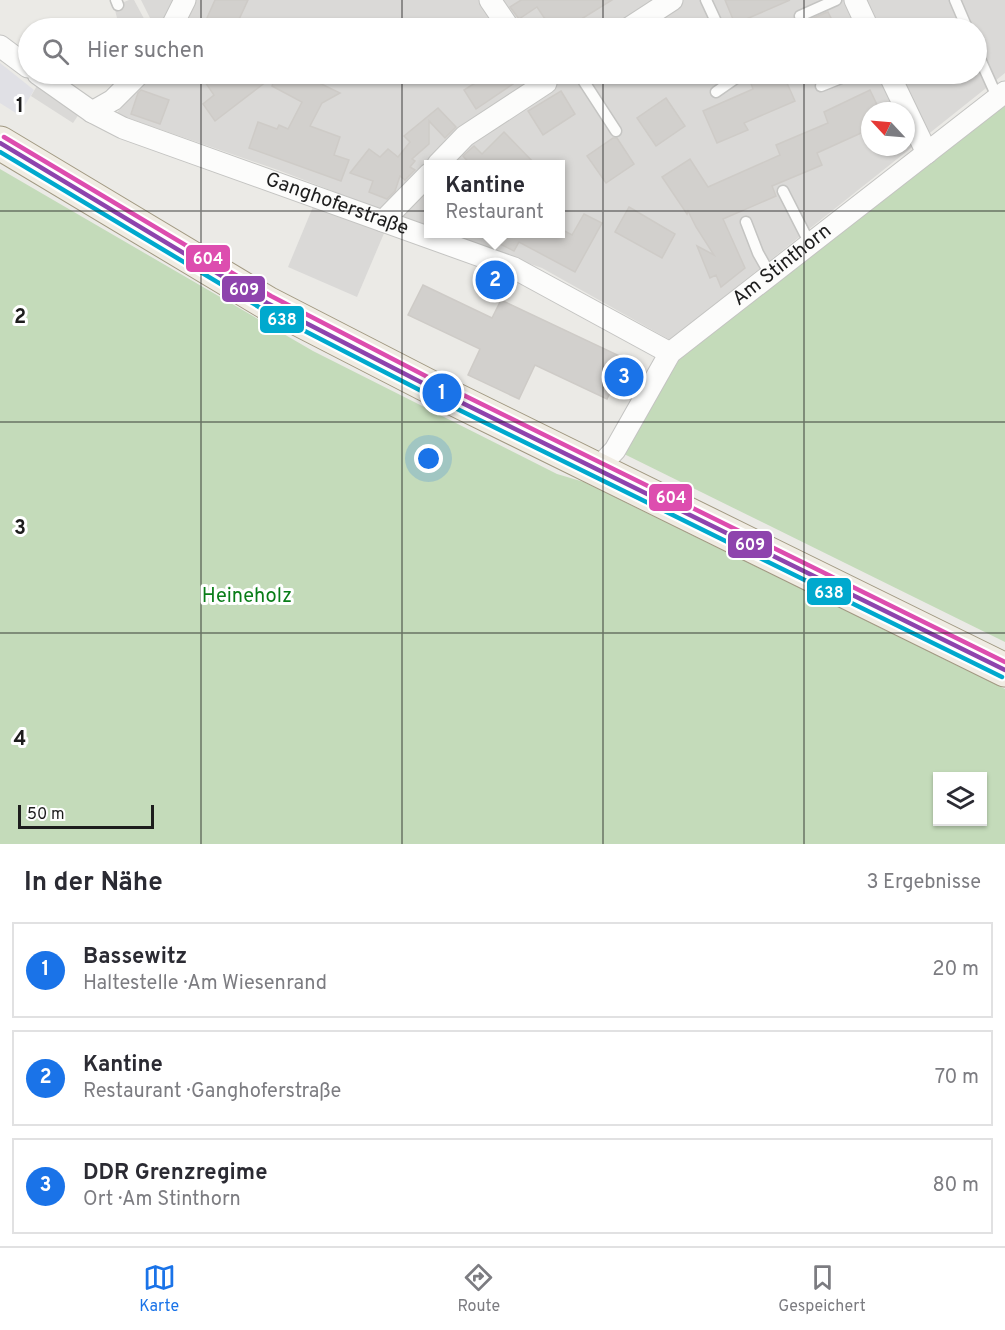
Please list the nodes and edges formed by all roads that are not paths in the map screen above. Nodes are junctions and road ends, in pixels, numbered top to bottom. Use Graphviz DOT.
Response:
graph roads {
  1 [pos="185,0"];
  2 [pos="490,0"];
  3 [pos="672,0"];
  4 [pos="706,0"];
  5 [pos="836,0"];
  6 [pos="855,0"];
  7 [pos="955,0"];
  8 [pos="800,16"];
  9 [pos="176,18"];
  10 [pos="502,18"];
  11 [pos="644,18"];
  12 [pos="714,18"];
  13 [pos="863,18"];
  14 [pos="963,18"];
  15 [pos="0,46"];
  16 [pos="18,60"];
  17 [pos="987,70"];
  18 [pos="52,84"];
  19 [pos="129,84"];
  20 [pos="539,84"];
  21 [pos="585,84"];
  22 [pos="727,84"];
  23 [pos="826,84"];
  24 [pos="894,84"];
  25 [pos="821,86"];
  26 [pos="716,92"];
  27 [pos="1001,95"];
  28 [pos="92,112"];
  29 [pos="616,131"];
  30 [pos="0,143"];
  31 [pos="927,153"];
  32 [pos="443,160"];
  33 [pos="424,179"];
  34 [pos="783,191"];
  35 [pos="383,221"];
  36 [pos="747,222"];
  37 [pos="424,236"];
  38 [pos="430,238"];
  39 [pos="810,244"];
  40 [pos="771,276"];
  41 [pos="670,353"];
  42 [pos="597,469"];
  43 [pos="1005,670"];
  1 -- 9 [label="street"];
  2 -- 10 [label="street"];
  3 -- 11 [label="street"];
  4 -- 12 [label="lane"];
  5 -- 8 [label="lane"];
  6 -- 13 [label="street"];
  7 -- 14 [label="lane"];
  15 -- 16 [label="street"];
  17 -- 27 [label="lane"];
  18 -- 28 [label="street, Ganghoferstraße"];
  19 -- 28 [label="street"];
  20 -- 32 [label="street"];
  21 -- 29 [label="lane"];
  22 -- 26 [label="lane"];
  23 -- 25 [label="lane"];
  24 -- 31 [label="street"];
  27 -- 31 [label="street, Am Stinthorn"];
  28 -- 35 [label="street, Ganghoferstraße"];
  30 -- 42 [label="main road"];
  31 -- 39 [label="street, Am Stinthorn"];
  33 -- 35 [label="street"];
  34 -- 39 [label="lane"];
  35 -- 37 [label="street, Ganghoferstraße"];
  36 -- 40 [label="lane"];
  38 -- 41 [label="street, Ganghoferstraße"];
  39 -- 40 [label="street, Am Stinthorn"];
  40 -- 41 [label="street, Am Stinthorn"];
  41 -- 42 [label="street, Am Stinthorn"];
  42 -- 43 [label="main road"];
}
